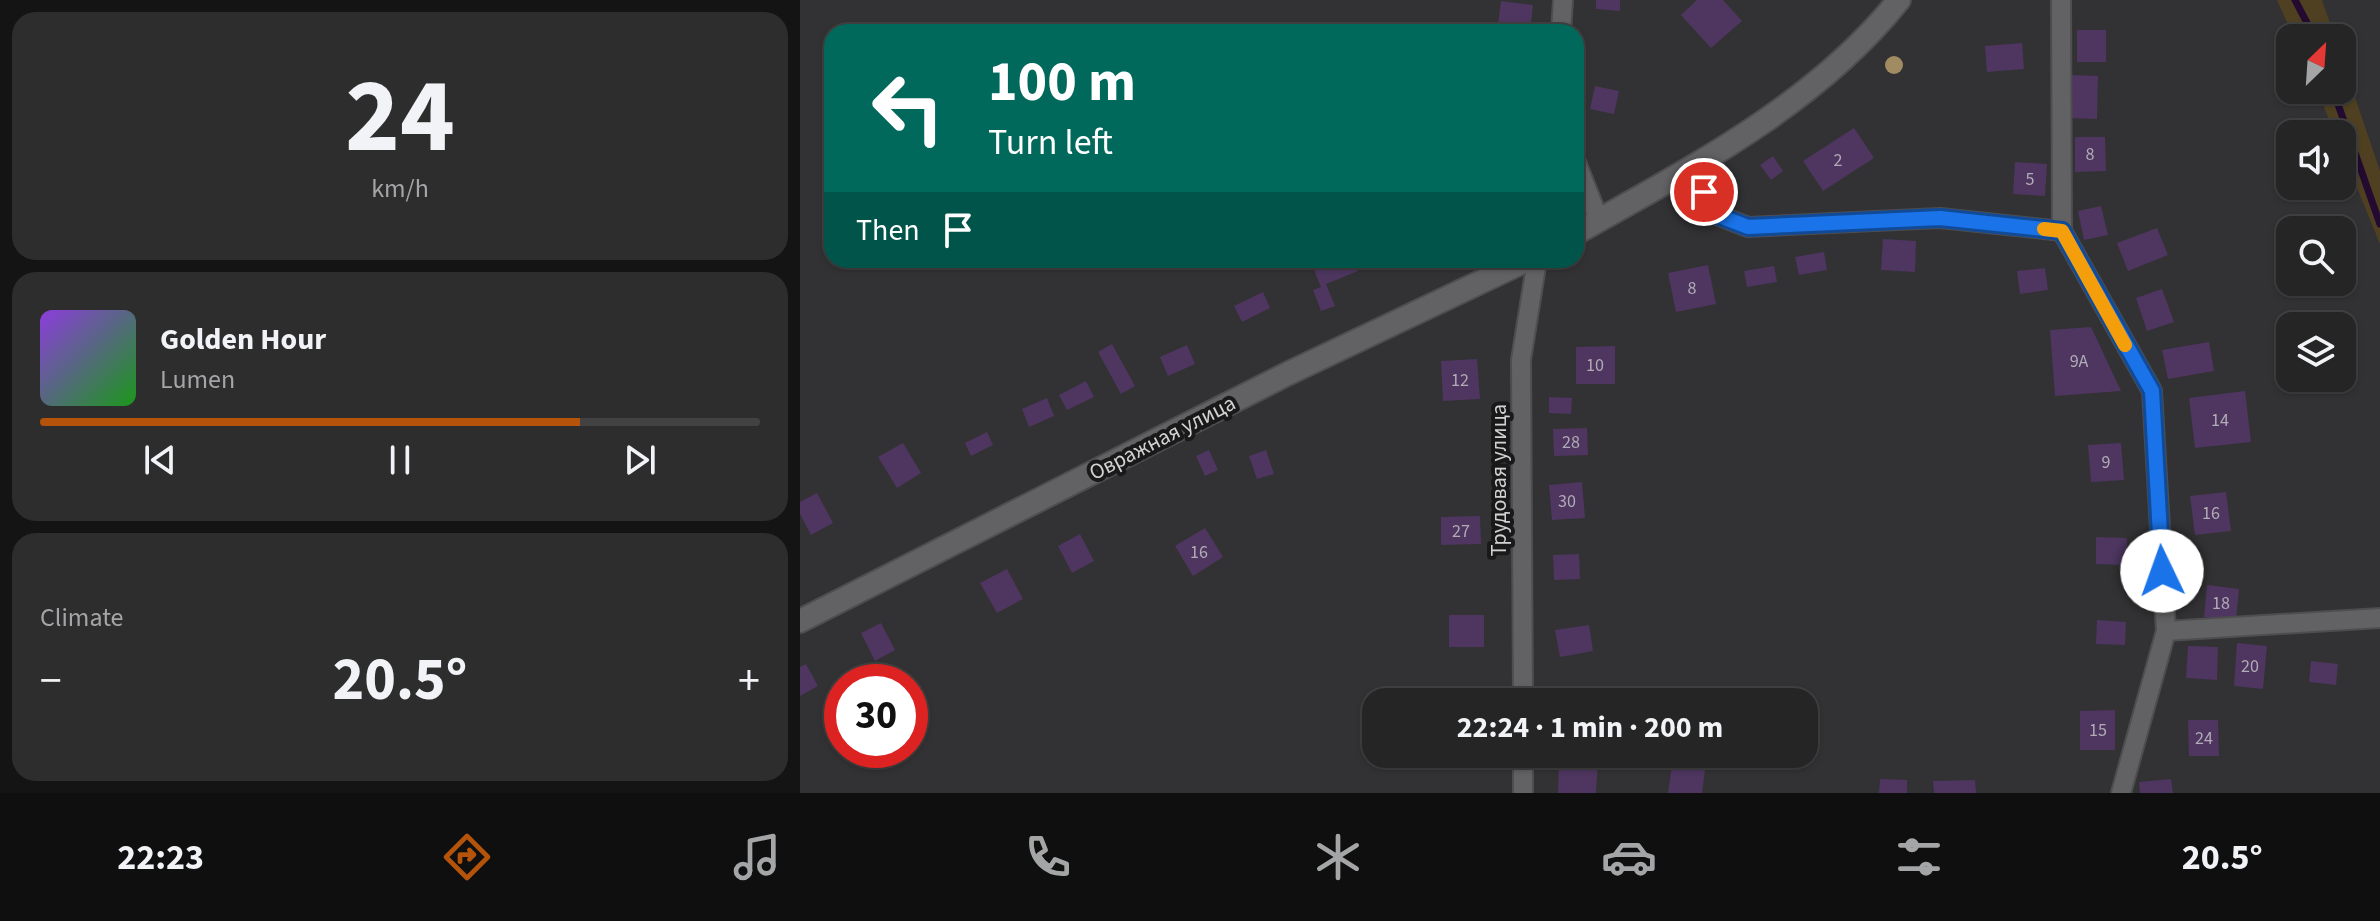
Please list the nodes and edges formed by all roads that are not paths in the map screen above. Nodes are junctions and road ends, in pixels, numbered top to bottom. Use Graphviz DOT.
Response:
graph roads {
  1 [pos="1563,0"];
  2 [pos="1899,0"];
  3 [pos="2061,0"];
  4 [pos="1562,24"];
  5 [pos="1691,168"];
  6 [pos="1584,182"];
  7 [pos="1599,220"];
  8 [pos="1584,228"];
  9 [pos="2062,231"];
  10 [pos="1510,268"];
  11 [pos="1536,268"];
  12 [pos="2380,618"];
  13 [pos="800,621"];
  14 [pos="2166,631"];
  15 [pos="1523,688"];
  16 [pos="1523,768"];
  17 [pos="1523,793"];
  18 [pos="2121,793"];
  1 -- 4 [label="street"];
  2 -- 5 [label="street"];
  3 -- 9 [label="street"];
  5 -- 7 [label="street"];
  5 -- 9 [label="street"];
  6 -- 7 [label="street"];
  7 -- 8 [label="street"];
  9 -- 14 [label="street"];
  10 -- 13 [label="street, Овражная улица"];
  11 -- 15 [label="street, Трудовая улица"];
  12 -- 14 [label="street"];
  14 -- 18 [label="street"];
  16 -- 17 [label="street"];
}
